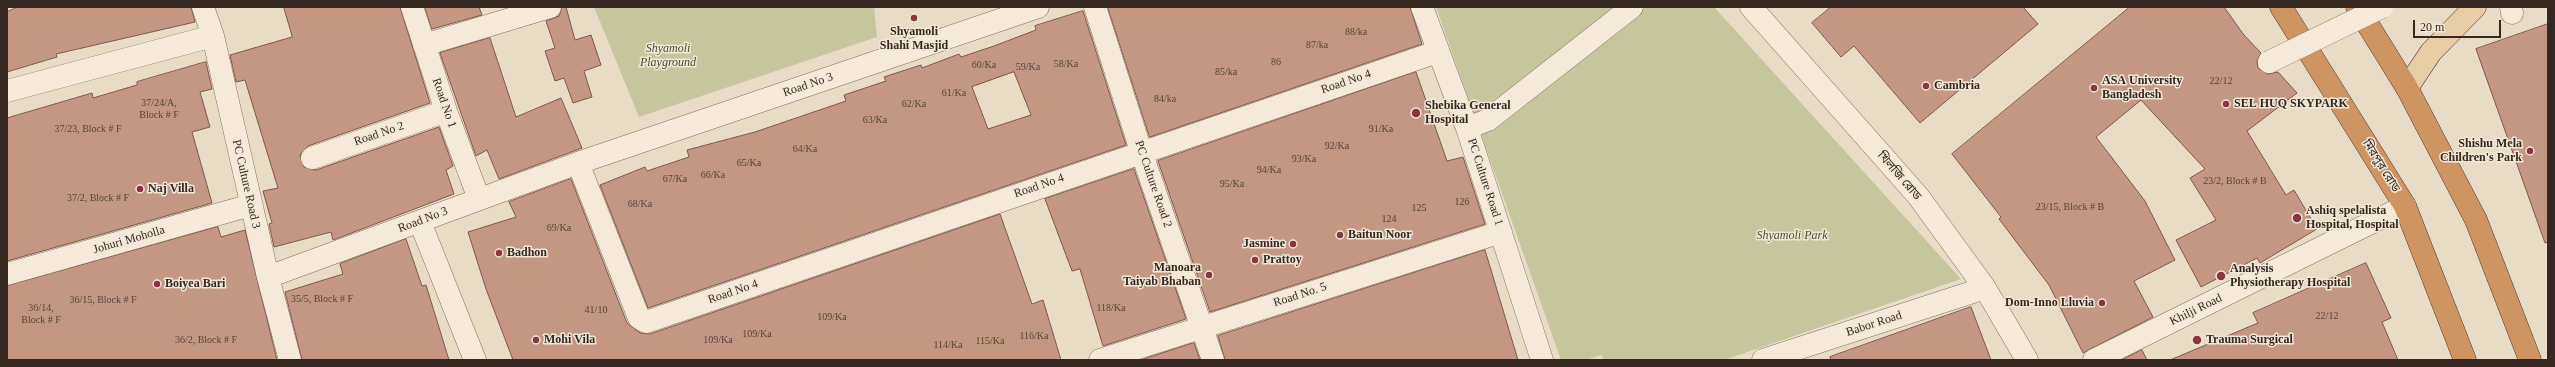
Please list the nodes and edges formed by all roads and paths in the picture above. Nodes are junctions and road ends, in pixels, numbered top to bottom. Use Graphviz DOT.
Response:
graph roads {
  1 [pos="204,7"];
  2 [pos="412,7"];
  3 [pos="550,7"];
  4 [pos="1038,7"];
  5 [pos="1095,7"];
  6 [pos="1422,7"];
  7 [pos="1632,7"];
  8 [pos="1751,7"];
  9 [pos="2281,7"];
  10 [pos="2357,7"];
  11 [pos="2382,7"];
  12 [pos="2475,7"];
  13 [pos="213,36"];
  14 [pos="424,45"];
  15 [pos="1438,52"];
  16 [pos="2269,62"];
  17 [pos="2407,88"];
  18 [pos="7,92"];
  19 [pos="446,111"];
  20 [pos="1467,128"];
  21 [pos="1142,151"];
  22 [pos="312,158"];
  23 [pos="578,163"];
  24 [pos="479,199"];
  25 [pos="251,206"];
  26 [pos="2405,206"];
  27 [pos="420,222"];
  28 [pos="1501,232"];
  29 [pos="7,274"];
  30 [pos="268,277"];
  31 [pos="1985,288"];
  32 [pos="1203,326"];
  33 [pos="290,360"];
  34 [pos="475,360"];
  35 [pos="1100,360"];
  36 [pos="1213,360"];
  37 [pos="1542,360"];
  38 [pos="1763,360"];
  39 [pos="2027,360"];
  40 [pos="2094,360"];
  41 [pos="2465,360"];
  42 [pos="2530,360"];
  1 -- 13 [label="street, PC Culture Road 3"];
  2 -- 14 [label="street, Road No 1"];
  3 -- 14 [label="street"];
  4 -- 23 [label="street, Road No 3"];
  5 -- 21 [label="street, PC Culture Road 2"];
  6 -- 15 [label="street, PC Culture Road 1"];
  7 -- 20 [label="street"];
  8 -- 31 [label="street, খিলজি রোড"];
  9 -- 26 [label="highway, মিরপুর রোড"];
  10 -- 17 [label="highway"];
  11 -- 16 [label="street, bridge"];
  12 -- 17 [label="main road"];
  13 -- 18 [label="street"];
  13 -- 25 [label="street, PC Culture Road 3"];
  14 -- 19 [label="street, Road No 1"];
  15 -- 20 [label="street, PC Culture Road 1"];
  15 -- 21 [label="street, Road No 4"];
  17 -- 42 [label="highway"];
  19 -- 22 [label="street, Road No 2"];
  19 -- 24 [label="street, Road No 1"];
  20 -- 28 [label="street, PC Culture Road 1"];
  21 -- 23 [label="street, Road No 4"];
  21 -- 32 [label="street, PC Culture Road 2"];
  23 -- 24 [label="street, Road No 3"];
  24 -- 27 [label="street, Road No 3"];
  25 -- 29 [label="street, Johuri Moholla"];
  25 -- 30 [label="street, PC Culture Road 3"];
  26 -- 40 [label="street, Khilji Road"];
  26 -- 41 [label="highway, মিরপুর রোড"];
  27 -- 30 [label="street, Road No 3"];
  27 -- 34 [label="street"];
  28 -- 32 [label="street, Road No. 5"];
  28 -- 37 [label="street, PC Culture Road 1"];
  30 -- 33 [label="street, PC Culture Road 3"];
  31 -- 38 [label="street, Babor Road"];
  31 -- 39 [label="street, খিলজি রোড"];
  32 -- 35 [label="street, Road No. 5"];
  32 -- 36 [label="street, PC Culture Road 2"];
}
